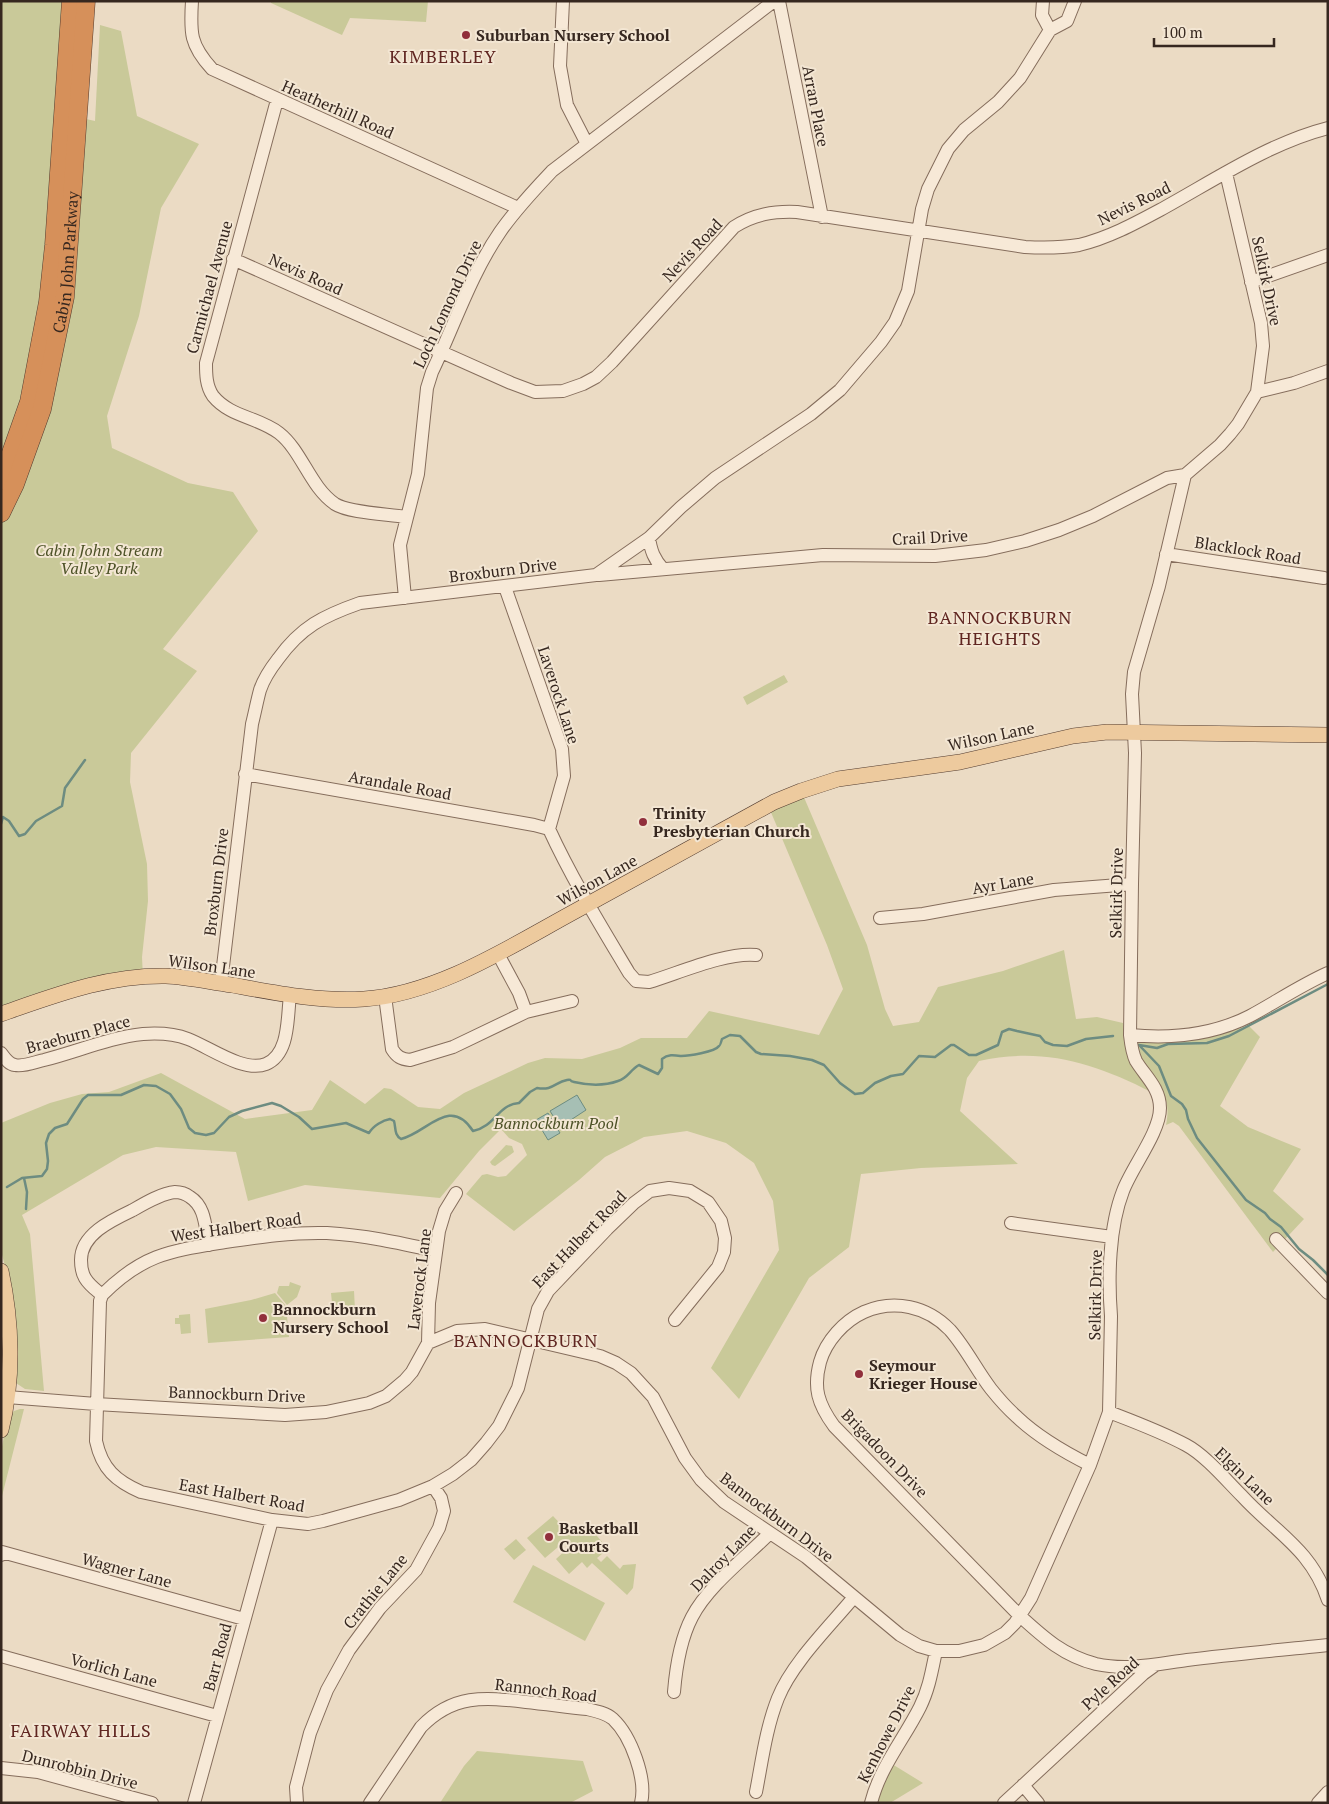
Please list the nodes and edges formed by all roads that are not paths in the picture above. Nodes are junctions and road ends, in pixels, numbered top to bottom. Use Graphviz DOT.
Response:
graph roads {
  1 [pos="71,1"];
  2 [pos="86,1"];
  3 [pos="192,1"];
  4 [pos="563,1"];
  5 [pos="774,1"];
  6 [pos="779,1"];
  7 [pos="1043,1"];
  8 [pos="1075,1"];
  9 [pos="1050,30"];
  10 [pos="277,100"];
  11 [pos="1328,128"];
  12 [pos="587,144"];
  13 [pos="1226,173"];
  14 [pos="518,208"];
  15 [pos="822,217"];
  16 [pos="919,232"];
  17 [pos="1328,255"];
  18 [pos="233,259"];
  19 [pos="1251,282"];
  20 [pos="441,352"];
  21 [pos="1328,371"];
  22 [pos="1257,392"];
  23 [pos="1185,475"];
  24 [pos="1,481"];
  25 [pos="1,513"];
  26 [pos="406,517"];
  27 [pos="649,538"];
  28 [pos="1166,554"];
  29 [pos="663,569"];
  30 [pos="596,575"];
  31 [pos="1324,578"];
  32 [pos="505,587"];
  33 [pos="405,598"];
  34 [pos="1134,732"];
  35 [pos="1328,735"];
  36 [pos="245,774"];
  37 [pos="549,829"];
  38 [pos="1132,884"];
  39 [pos="588,905"];
  40 [pos="880,918"];
  41 [pos="498,954"];
  42 [pos="756,955"];
  43 [pos="1328,973"];
  44 [pos="221,984"];
  45 [pos="290,996"];
  46 [pos="385,996"];
  47 [pos="572,1001"];
  48 [pos="526,1012"];
  49 [pos="1,1014"];
  50 [pos="1130,1035"];
  51 [pos="1,1053"];
  52 [pos="456,1193"];
  53 [pos="1012,1223"];
  54 [pos="1112,1237"];
  55 [pos="1276,1239"];
  56 [pos="209,1245"];
  57 [pos="436,1251"];
  58 [pos="1,1271"];
  59 [pos="1328,1293"];
  60 [pos="102,1295"];
  61 [pos="675,1320"];
  62 [pos="530,1339"];
  63 [pos="428,1343"];
  64 [pos="7,1397"];
  65 [pos="96,1404"];
  66 [pos="1109,1412"];
  67 [pos="1,1430"];
  68 [pos="1090,1465"];
  69 [pos="433,1486"];
  70 [pos="272,1520"];
  71 [pos="770,1533"];
  72 [pos="2,1554"];
  73 [pos="854,1597"];
  74 [pos="1328,1600"];
  75 [pos="1020,1616"];
  76 [pos="244,1619"];
  77 [pos="1328,1645"];
  78 [pos="936,1651"];
  79 [pos="1,1656"];
  80 [pos="1156,1664"];
  81 [pos="674,1692"];
  82 [pos="217,1716"];
  83 [pos="1,1768"];
  84 [pos="1023,1785"];
  85 [pos="756,1792"];
  86 [pos="1328,1792"];
  87 [pos="152,1803"];
  88 [pos="194,1803"];
  89 [pos="296,1803"];
  90 [pos="370,1803"];
  91 [pos="640,1803"];
  92 [pos="871,1803"];
  93 [pos="1004,1803"];
  94 [pos="1038,1803"];
  95 [pos="1318,1803"];
  1 -- 24 [label="highway, Cabin John Parkway"];
  2 -- 25 [label="highway, Cabin John Parkway"];
  3 -- 10 [label="street, Heatherhill Road"];
  4 -- 12 [label="street"];
  5 -- 12 [label="street, Loch Lomond Drive"];
  6 -- 15 [label="street, Arran Place"];
  7 -- 9 [label="street"];
  8 -- 9 [label="street"];
  9 -- 16 [label="street, Broxburn Drive"];
  10 -- 14 [label="street, Heatherhill Road"];
  10 -- 18 [label="street, Carmichael Avenue"];
  11 -- 13 [label="street, Nevis Road"];
  12 -- 14 [label="street, Loch Lomond Drive"];
  13 -- 16 [label="street, Nevis Road"];
  13 -- 19 [label="street, Selkirk Drive"];
  14 -- 20 [label="street, Loch Lomond Drive"];
  15 -- 16 [label="street, Nevis Road"];
  15 -- 20 [label="street, Nevis Road"];
  16 -- 27 [label="street, Broxburn Drive"];
  17 -- 19 [label="street"];
  18 -- 20 [label="street, Nevis Road"];
  18 -- 26 [label="street, Carmichael Avenue"];
  19 -- 22 [label="street, Selkirk Drive"];
  20 -- 26 [label="street, Loch Lomond Drive"];
  21 -- 22 [label="street"];
  22 -- 23 [label="street, Selkirk Drive"];
  23 -- 28 [label="street, Selkirk Drive"];
  23 -- 29 [label="street, Crail Drive"];
  26 -- 33 [label="street, Loch Lomond Drive"];
  27 -- 29 [label="street"];
  27 -- 30 [label="street, Broxburn Drive"];
  28 -- 31 [label="street, Blacklock Road"];
  28 -- 34 [label="street, Selkirk Drive"];
  29 -- 30 [label="street, Crail Drive"];
  30 -- 32 [label="street, Broxburn Drive"];
  32 -- 33 [label="street, Broxburn Drive"];
  32 -- 37 [label="street, Laverock Lane"];
  33 -- 36 [label="street, Broxburn Drive"];
  34 -- 35 [label="main road, Wilson Lane"];
  34 -- 38 [label="street, Selkirk Drive"];
  34 -- 39 [label="main road, Wilson Lane"];
  36 -- 37 [label="street, Arandale Road"];
  36 -- 44 [label="street, Broxburn Drive"];
  37 -- 39 [label="street"];
  38 -- 40 [label="street, Ayr Lane"];
  38 -- 50 [label="street, Selkirk Drive"];
  39 -- 41 [label="main road, Wilson Lane"];
  39 -- 42 [label="street"];
  41 -- 46 [label="main road, Wilson Lane"];
  41 -- 48 [label="street"];
  43 -- 50 [label="street"];
  44 -- 45 [label="main road, Wilson Lane"];
  44 -- 49 [label="main road, Wilson Lane"];
  45 -- 46 [label="main road, Wilson Lane"];
  45 -- 51 [label="street, Braeburn Place"];
  46 -- 48 [label="street"];
  47 -- 48 [label="street"];
  50 -- 54 [label="street, Selkirk Drive"];
  52 -- 57 [label="street, Laverock Lane"];
  53 -- 54 [label="street"];
  54 -- 66 [label="street, Selkirk Drive"];
  55 -- 59 [label="street"];
  56 -- 57 [label="street, West Halbert Road"];
  56 -- 60 [label="street, West Halbert Road"];
  56 -- 60 [label="street"];
  57 -- 63 [label="street, Laverock Lane"];
  58 -- 64 [label="main road"];
  60 -- 65 [label="street"];
  61 -- 62 [label="street, East Halbert Road"];
  62 -- 63 [label="street, Bannockburn Drive"];
  62 -- 69 [label="street, East Halbert Road"];
  62 -- 71 [label="street, Bannockburn Drive"];
  63 -- 65 [label="street, Bannockburn Drive"];
  64 -- 65 [label="street, Bannockburn Drive"];
  64 -- 67 [label="main road"];
  65 -- 70 [label="street, East Halbert Road"];
  66 -- 68 [label="street, Selkirk Drive"];
  66 -- 74 [label="street, Elgin Lane"];
  68 -- 75 [label="street, Selkirk Drive"];
  68 -- 75 [label="street, Brigadoon Drive"];
  69 -- 70 [label="street, East Halbert Road"];
  69 -- 89 [label="street, Crathie Lane"];
  70 -- 76 [label="street, Barr Road"];
  71 -- 73 [label="street, Bannockburn Drive"];
  71 -- 81 [label="street, Dalroy Lane"];
  72 -- 76 [label="street, Wagner Lane"];
  73 -- 78 [label="street, Bannockburn Drive"];
  73 -- 85 [label="street"];
  75 -- 78 [label="street, Bannockburn Drive"];
  75 -- 80 [label="street, Brigadoon Drive"];
  76 -- 82 [label="street, Barr Road"];
  77 -- 80 [label="street, Pyle Road"];
  78 -- 92 [label="street, Kenhowe Drive"];
  79 -- 82 [label="street, Vorlich Lane"];
  80 -- 84 [label="street, Pyle Road"];
  82 -- 88 [label="street, Barr Road"];
  83 -- 87 [label="street, Dunrobbin Drive"];
  84 -- 93 [label="street, Pyle Road"];
  84 -- 94 [label="street"];
  86 -- 95 [label="street"];
  90 -- 91 [label="street, Rannoch Road"];
}
